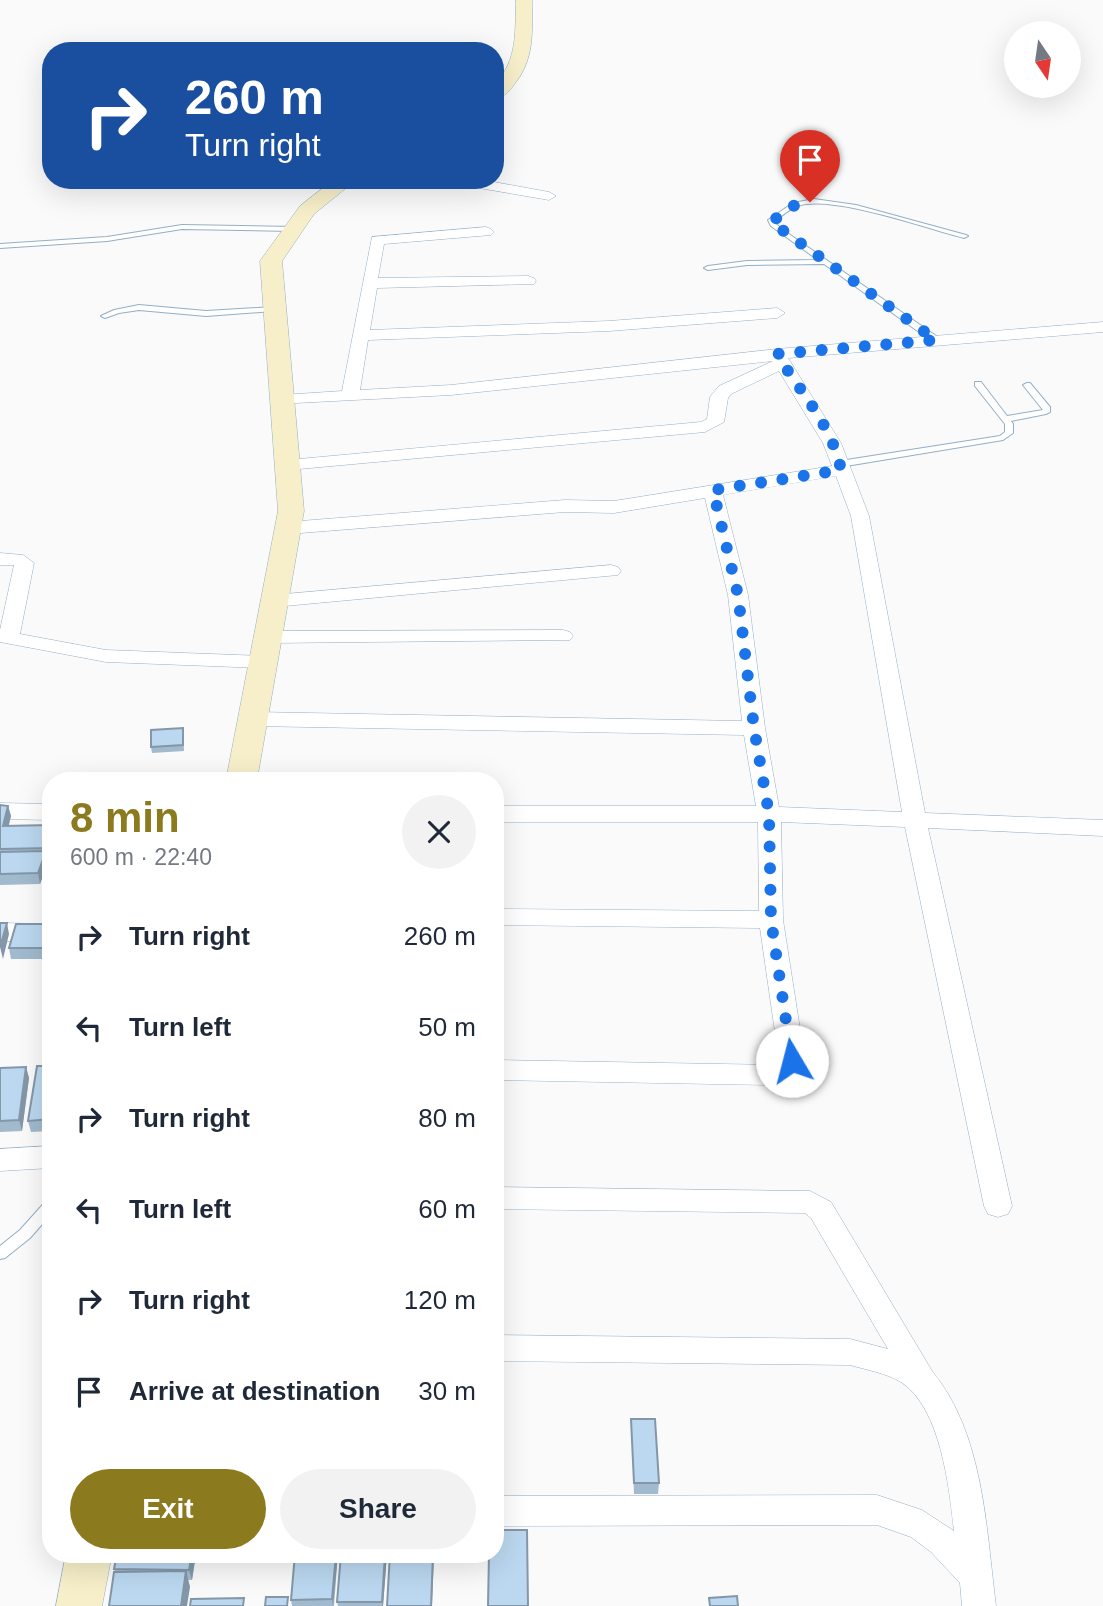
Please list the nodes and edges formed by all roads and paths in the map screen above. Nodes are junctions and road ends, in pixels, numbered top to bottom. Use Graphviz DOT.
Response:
graph roads {
  1 [pos="524,0"];
  2 [pos="504,86"];
  3 [pos="504,188"];
  4 [pos="334,189"];
  5 [pos="549,196"];
  6 [pos="293,229"];
  7 [pos="486,232"];
  8 [pos="964,236"];
  9 [pos="0,246"];
  10 [pos="826,262"];
  11 [pos="708,268"];
  12 [pos="528,281"];
  13 [pos="369,283"];
  14 [pos="274,309"];
  15 [pos="777,313"];
  16 [pos="105,316"];
  17 [pos="1103,327"];
  18 [pos="360,335"];
  19 [pos="936,340"];
  20 [pos="780,358"];
  21 [pos="978,384"];
  22 [pos="1027,385"];
  23 [pos="350,396"];
  24 [pos="282,400"];
  25 [pos="1005,419"];
  26 [pos="288,465"];
  27 [pos="841,467"];
  28 [pos="713,490"];
  29 [pos="288,528"];
  30 [pos="0,559"];
  31 [pos="611,571"];
  32 [pos="274,601"];
  33 [pos="4,636"];
  34 [pos="563,636"];
  35 [pos="266,649"];
  36 [pos="253,719"];
  37 [pos="754,728"];
  38 [pos="243,772"];
  39 [pos="0,811"];
  40 [pos="42,812"];
  41 [pos="504,814"];
  42 [pos="769,814"];
  43 [pos="915,820"];
  44 [pos="1102,832"];
  45 [pos="504,917"];
  46 [pos="771,920"];
  47 [pos="0,932"];
  48 [pos="42,933"];
  49 [pos="504,1070"];
  50 [pos="42,1158"];
  51 [pos="0,1160"];
  52 [pos="504,1199"];
  53 [pos="998,1206"];
  54 [pos="42,1215"];
  55 [pos="0,1254"];
  56 [pos="504,1348"];
  57 [pos="920,1378"];
  58 [pos="504,1511"];
  59 [pos="87,1563"];
  60 [pos="977,1591"];
  61 [pos="79,1606"];
  1 -- 2 [label="main road"];
  3 -- 5 [label="street"];
  4 -- 6 [label="main road"];
  6 -- 9 [label="lane"];
  6 -- 14 [label="main road"];
  7 -- 13 [label="street"];
  8 -- 10 [label="lane"];
  10 -- 11 [label="lane"];
  10 -- 19 [label="lane"];
  12 -- 13 [label="street"];
  13 -- 18 [label="street"];
  14 -- 16 [label="lane"];
  14 -- 24 [label="main road"];
  15 -- 18 [label="street"];
  17 -- 19 [label="street"];
  18 -- 23 [label="street"];
  19 -- 20 [label="street"];
  20 -- 23 [label="street"];
  20 -- 26 [label="street"];
  20 -- 27 [label="street"];
  21 -- 25 [label="lane"];
  22 -- 25 [label="lane"];
  23 -- 24 [label="street"];
  24 -- 26 [label="main road"];
  25 -- 27 [label="lane"];
  26 -- 29 [label="main road"];
  27 -- 28 [label="street"];
  27 -- 43 [label="street"];
  28 -- 29 [label="street"];
  28 -- 37 [label="street"];
  29 -- 32 [label="main road"];
  30 -- 33 [label="street"];
  31 -- 32 [label="street"];
  32 -- 35 [label="main road"];
  33 -- 35 [label="street"];
  34 -- 35 [label="street"];
  35 -- 36 [label="main road"];
  36 -- 37 [label="street"];
  36 -- 38 [label="main road"];
  37 -- 42 [label="street"];
  39 -- 40 [label="street"];
  41 -- 42 [label="street"];
  42 -- 43 [label="street"];
  42 -- 46 [label="street"];
  43 -- 44 [label="street"];
  43 -- 53 [label="street"];
  45 -- 46 [label="street"];
  46 -- 49 [label="street"];
  47 -- 48 [label="street"];
  50 -- 51 [label="street"];
  52 -- 57 [label="street"];
  54 -- 55 [label="lane"];
  56 -- 57 [label="street"];
  57 -- 60 [label="street"];
  58 -- 60 [label="street"];
  59 -- 61 [label="main road"];
}
